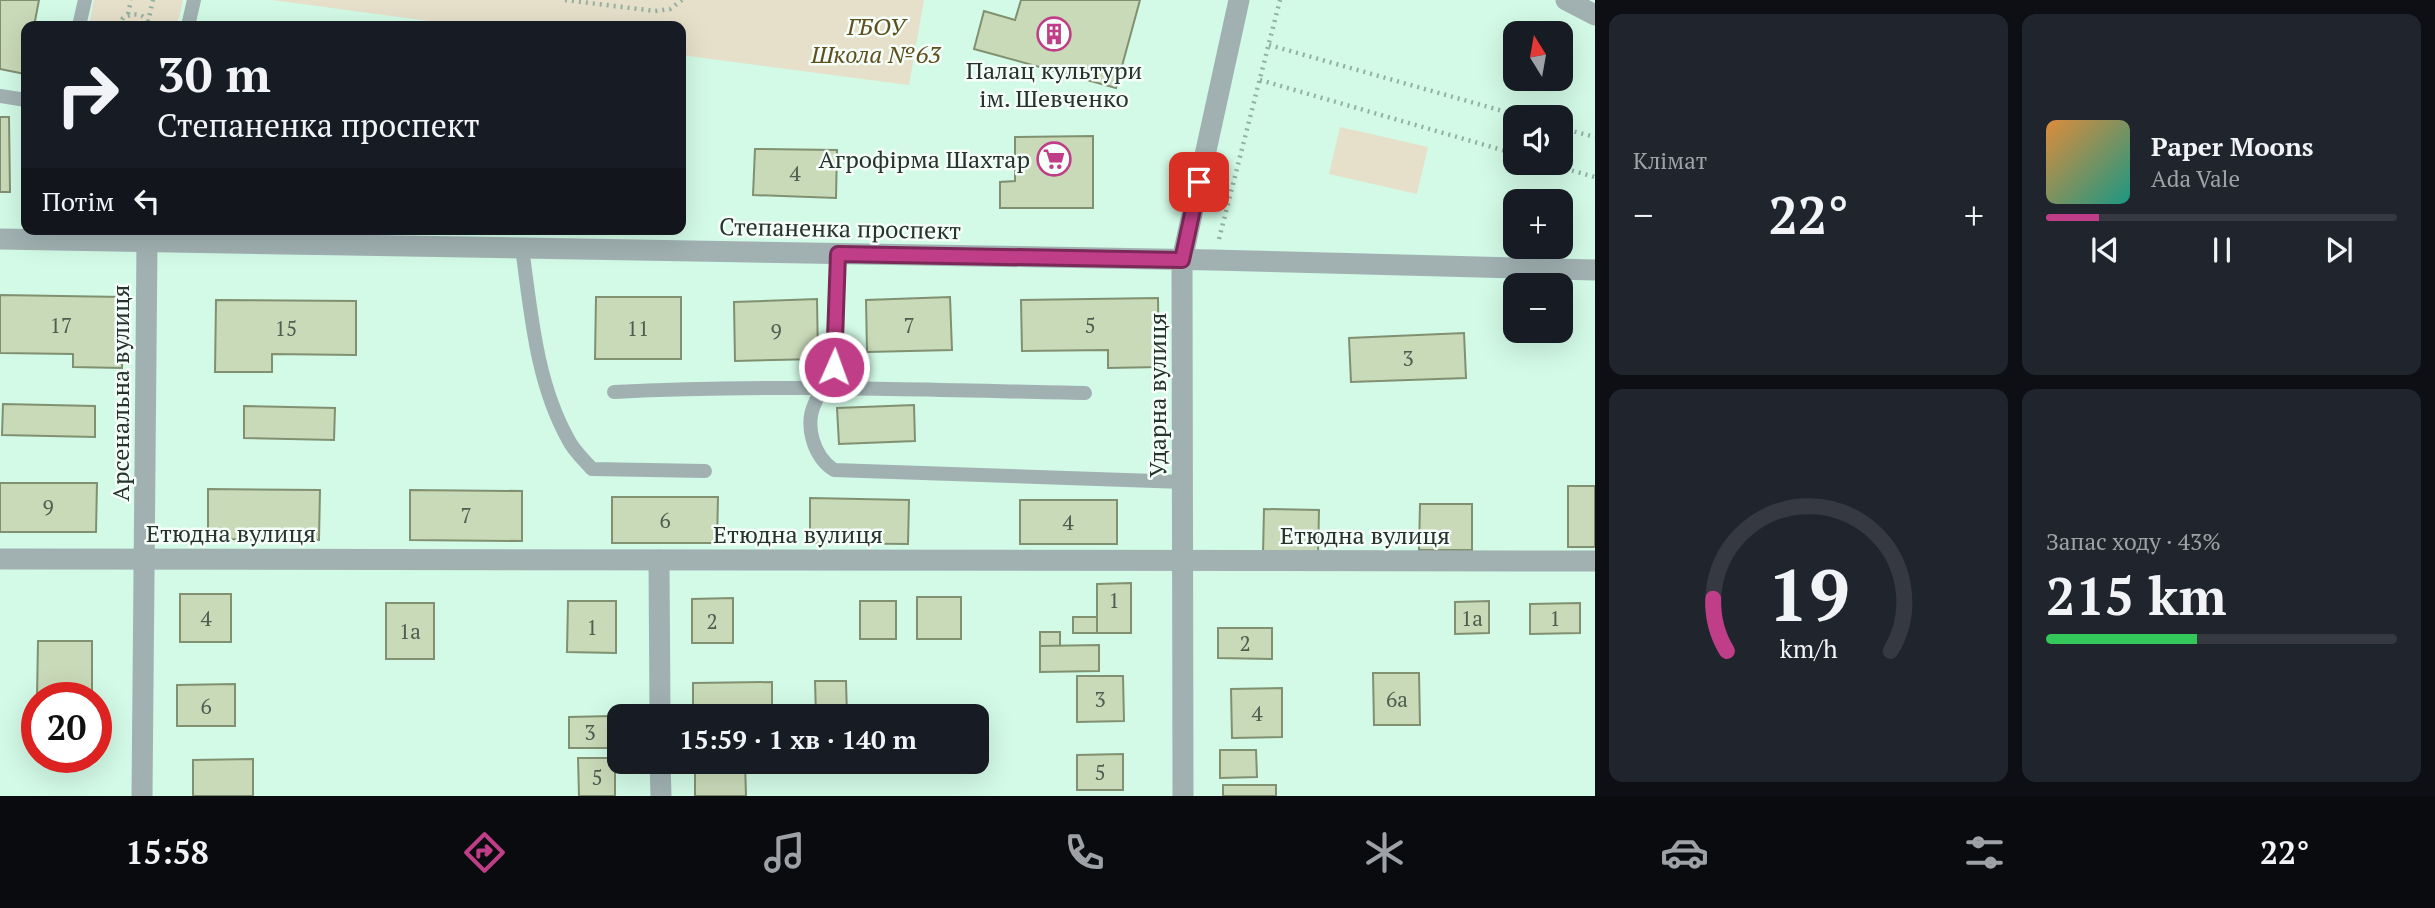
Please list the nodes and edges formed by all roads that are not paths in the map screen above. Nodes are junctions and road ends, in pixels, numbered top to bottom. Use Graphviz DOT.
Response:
graph roads {
  1 [pos="85,0"];
  2 [pos="194,0"];
  3 [pos="1238,0"];
  4 [pos="1566,0"];
  5 [pos="1595,15"];
  6 [pos="80,21"];
  7 [pos="189,21"];
  8 [pos="0,96"];
  9 [pos="21,99"];
  10 [pos="32,235"];
  11 [pos="94,235"];
  12 [pos="148,236"];
  13 [pos="0,239"];
  14 [pos="522,248"];
  15 [pos="838,254"];
  16 [pos="1182,260"];
  17 [pos="1595,270"];
  18 [pos="822,388"];
  19 [pos="614,391"];
  20 [pos="1085,393"];
  21 [pos="705,471"];
  22 [pos="1184,481"];
  23 [pos="0,559"];
  24 [pos="145,559"];
  25 [pos="659,560"];
  26 [pos="1184,561"];
  27 [pos="1595,561"];
  28 [pos="660,704"];
  29 [pos="660,774"];
  30 [pos="142,796"];
  31 [pos="660,796"];
  32 [pos="1182,796"];
  1 -- 6 [label="lane"];
  2 -- 7 [label="lane"];
  3 -- 16 [label="street, Ударна вулиця"];
  4 -- 5 [label="street"];
  8 -- 9 [label="lane"];
  10 -- 13 [label="street, Степаненка проспект"];
  11 -- 12 [label="street, Степаненка проспект"];
  12 -- 14 [label="street, Степаненка проспект"];
  12 -- 24 [label="street, Арсенальна вулиця"];
  14 -- 15 [label="street, Степаненка проспект"];
  14 -- 21 [label="lane"];
  15 -- 16 [label="street, Степаненка проспект"];
  15 -- 18 [label="lane"];
  16 -- 17 [label="street, Степаненка проспект"];
  16 -- 22 [label="street, Ударна вулиця"];
  18 -- 19 [label="lane"];
  18 -- 20 [label="lane"];
  18 -- 22 [label="lane"];
  22 -- 26 [label="street, Ударна вулиця"];
  23 -- 24 [label="street, Етюдна вулиця"];
  24 -- 25 [label="street, Етюдна вулиця"];
  24 -- 30 [label="street, Арсенальна вулиця"];
  25 -- 26 [label="street, Етюдна вулиця"];
  25 -- 28 [label="street"];
  26 -- 27 [label="street, Етюдна вулиця"];
  26 -- 32 [label="street, Ударна вулиця"];
  29 -- 31 [label="street"];
}
